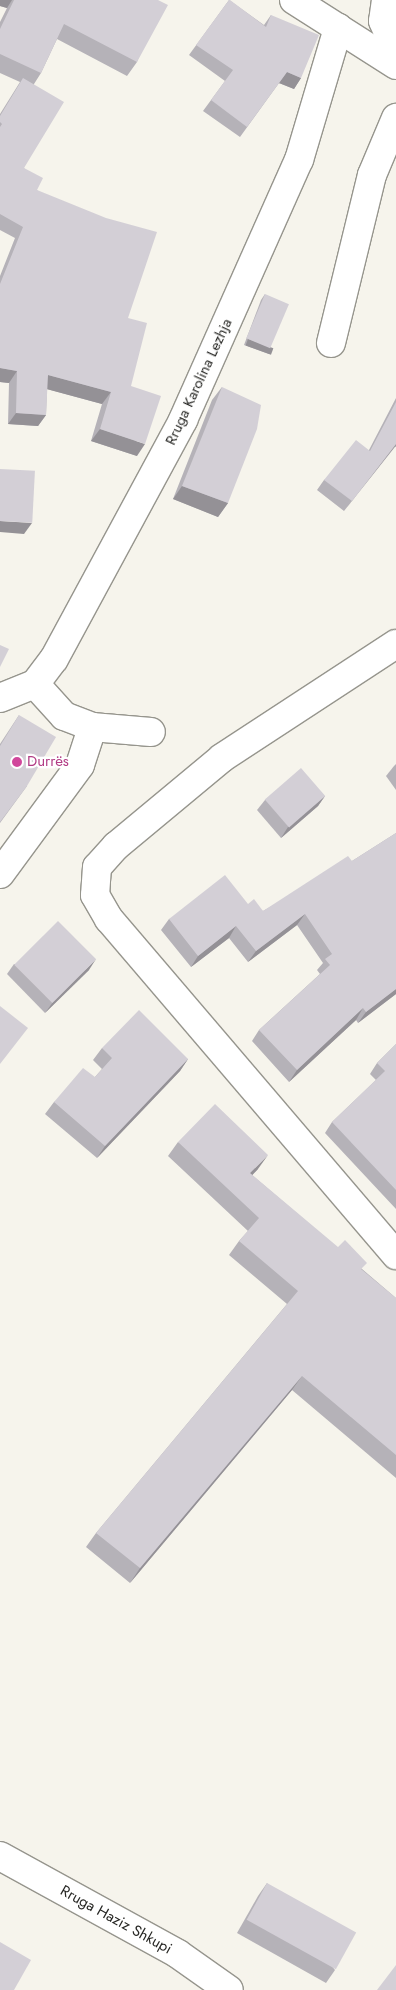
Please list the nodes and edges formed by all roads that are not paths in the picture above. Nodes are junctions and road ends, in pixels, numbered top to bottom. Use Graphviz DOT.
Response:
graph roads {
  1 [pos="294,0"];
  2 [pos="386,0"];
  3 [pos="338,28"];
  4 [pos="396,50"];
  5 [pos="396,65"];
  6 [pos="396,118"];
  7 [pos="331,342"];
  8 [pos="396,644"];
  9 [pos="35,684"];
  10 [pos="0,698"];
  11 [pos="92,727"];
  12 [pos="151,732"];
  13 [pos="0,874"];
  14 [pos="396,1255"];
  15 [pos="0,1856"];
  16 [pos="229,1990"];
  1 -- 3 [label="street"];
  2 -- 4 [label="street"];
  3 -- 5 [label="street"];
  3 -- 9 [label="street, Rruga Karolina Lezhja"];
  6 -- 7 [label="street"];
  8 -- 14 [label="street"];
  9 -- 10 [label="street, Rruga Karolina Lezhja"];
  9 -- 11 [label="street"];
  11 -- 12 [label="street"];
  11 -- 13 [label="street"];
  15 -- 16 [label="street, Rruga Haziz Shkupi"];
}
